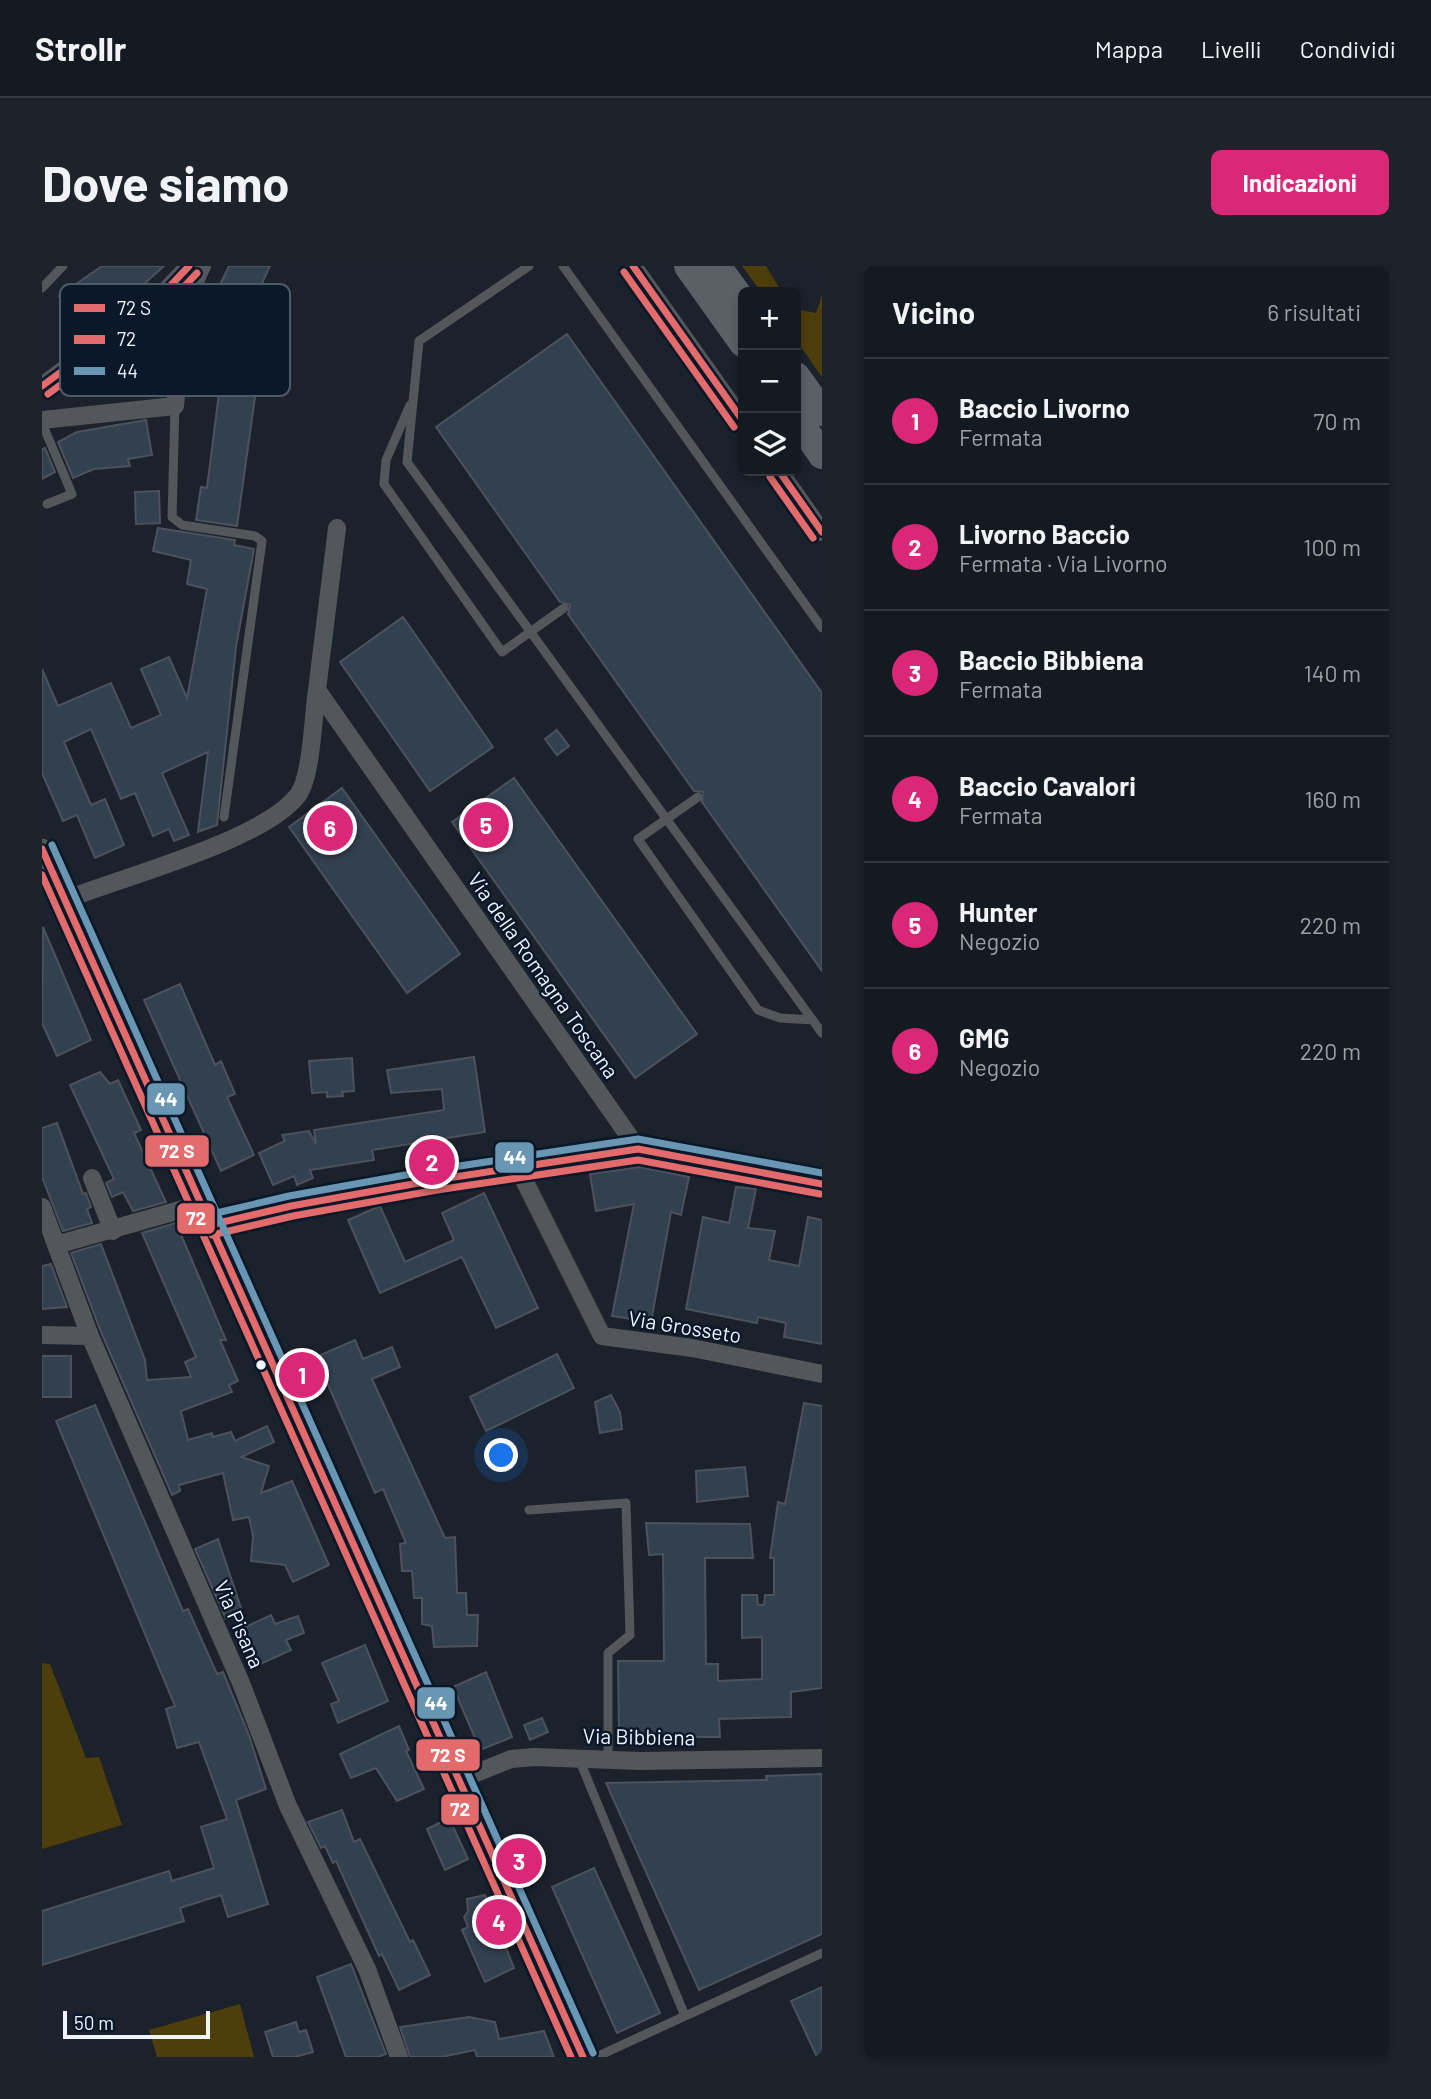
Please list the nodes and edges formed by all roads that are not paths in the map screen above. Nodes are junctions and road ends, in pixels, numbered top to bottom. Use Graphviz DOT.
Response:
graph roads {
  1 [pos="63,266"];
  2 [pos="189,266"];
  3 [pos="202,266"];
  4 [pos="529,266"];
  5 [pos="563,266"];
  6 [pos="634,266"];
  7 [pos="688,266"];
  8 [pos="717,266"];
  9 [pos="172,284"];
  10 [pos="194,284"];
  11 [pos="42,288"];
  12 [pos="738,295"];
  13 [pos="738,336"];
  14 [pos="60,373"];
  15 [pos="801,383"];
  16 [pos="42,386"];
  17 [pos="176,396"];
  18 [pos="414,397"];
  19 [pos="175,406"];
  20 [pos="822,412"];
  21 [pos="738,414"];
  22 [pos="42,422"];
  23 [pos="801,424"];
  24 [pos="822,454"];
  25 [pos="783,476"];
  26 [pos="47,504"];
  27 [pos="337,528"];
  28 [pos="822,532"];
  29 [pos="564,608"];
  30 [pos="822,628"];
  31 [pos="317,690"];
  32 [pos="698,797"];
  33 [pos="224,817"];
  34 [pos="42,849"];
  35 [pos="65,900"];
  36 [pos="813,1020"];
  37 [pos="822,1033"];
  38 [pos="638,1149"];
  39 [pos="518,1168"];
  40 [pos="92,1178"];
  41 [pos="822,1184"];
  42 [pos="201,1204"];
  43 [pos="42,1207"];
  44 [pos="210,1225"];
  45 [pos="113,1231"];
  46 [pos="56,1245"];
  47 [pos="42,1335"];
  48 [pos="90,1336"];
  49 [pos="822,1374"];
  50 [pos="529,1510"];
  51 [pos="822,1758"];
  52 [pos="579,1759"];
  53 [pos="608,1759"];
  54 [pos="459,1780"];
  55 [pos="822,1953"];
  56 [pos="685,2016"];
  57 [pos="399,2057"];
  58 [pos="583,2057"];
  59 [pos="596,2057"];
  1 -- 11 [label="lane"];
  2 -- 9 [label="street"];
  3 -- 10 [label="street"];
  4 -- 18 [label="lane"];
  5 -- 30 [label="lane"];
  6 -- 21 [label="street"];
  7 -- 13 [label="highway"];
  8 -- 12 [label="highway"];
  14 -- 16 [label="street"];
  15 -- 20 [label="highway"];
  17 -- 19 [label="street"];
  18 -- 29 [label="lane, bridge"];
  18 -- 36 [label="lane"];
  19 -- 22 [label="street"];
  19 -- 33 [label="lane"];
  22 -- 26 [label="lane"];
  23 -- 24 [label="highway"];
  25 -- 28 [label="street"];
  27 -- 31 [label="street"];
  31 -- 35 [label="street"];
  31 -- 38 [label="street, Via della Romagna Toscana"];
  32 -- 36 [label="lane"];
  34 -- 35 [label="street"];
  35 -- 42 [label="street"];
  36 -- 37 [label="lane"];
  38 -- 39 [label="street"];
  38 -- 41 [label="street"];
  39 -- 44 [label="street"];
  39 -- 49 [label="street, Via Grosseto"];
  40 -- 45 [label="street"];
  42 -- 44 [label="street"];
  42 -- 45 [label="street"];
  43 -- 46 [label="street, Via Pisana"];
  44 -- 54 [label="street"];
  45 -- 46 [label="street"];
  46 -- 48 [label="street, Via Pisana"];
  47 -- 48 [label="street"];
  48 -- 57 [label="street, Via Pisana"];
  50 -- 53 [label="lane"];
  51 -- 53 [label="street, Via Bibbiena"];
  52 -- 53 [label="street, Via Bibbiena"];
  52 -- 54 [label="street, Via Bibbiena"];
  52 -- 56 [label="lane"];
  54 -- 58 [label="street"];
  55 -- 56 [label="lane"];
  56 -- 59 [label="lane"];
}
